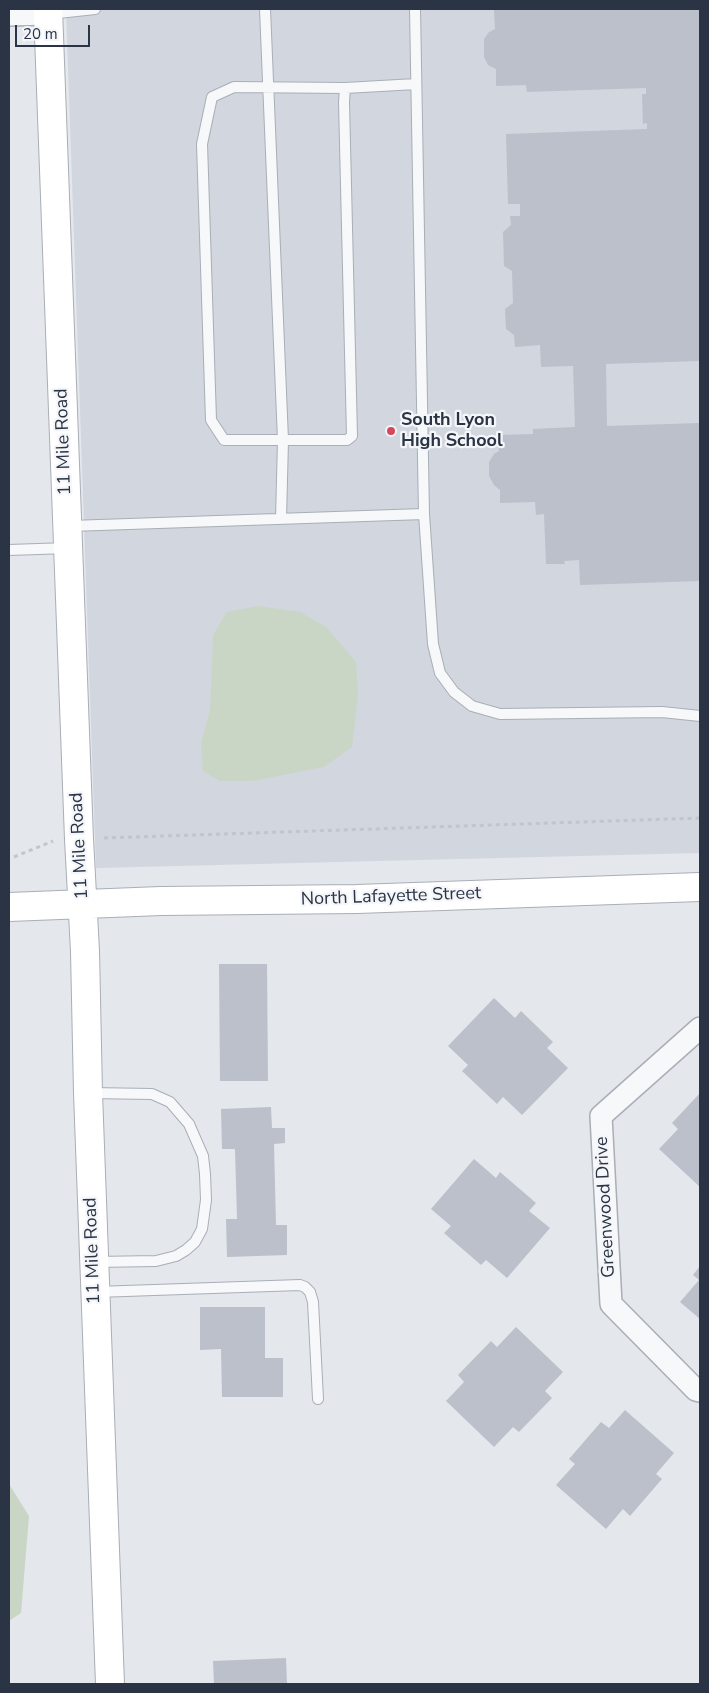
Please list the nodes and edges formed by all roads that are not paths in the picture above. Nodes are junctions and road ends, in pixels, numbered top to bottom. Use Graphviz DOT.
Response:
graph roads {
  1 [pos="95,9"];
  2 [pos="265,9"];
  3 [pos="415,9"];
  4 [pos="49,11"];
  5 [pos="9,15"];
  6 [pos="416,84"];
  7 [pos="269,87"];
  8 [pos="345,88"];
  9 [pos="283,440"];
  10 [pos="424,514"];
  11 [pos="281,519"];
  12 [pos="68,537"];
  13 [pos="9,550"];
  14 [pos="700,716"];
  15 [pos="700,887"];
  16 [pos="83,904"];
  17 [pos="9,907"];
  18 [pos="700,1028"];
  19 [pos="88,1093"];
  20 [pos="94,1262"];
  21 [pos="95,1292"];
  22 [pos="700,1391"];
  23 [pos="318,1399"];
  24 [pos="110,1684"];
  1 -- 4 [label="lane"];
  2 -- 7 [label="lane"];
  3 -- 6 [label="lane"];
  4 -- 5 [label="street"];
  4 -- 12 [label="street, 11 Mile Road"];
  6 -- 8 [label="lane"];
  6 -- 10 [label="lane"];
  7 -- 8 [label="lane"];
  7 -- 9 [label="lane"];
  7 -- 9 [label="lane"];
  8 -- 9 [label="lane"];
  9 -- 11 [label="lane"];
  10 -- 11 [label="lane"];
  10 -- 14 [label="lane"];
  11 -- 12 [label="lane"];
  12 -- 13 [label="lane"];
  12 -- 16 [label="street, 11 Mile Road"];
  15 -- 16 [label="street, North Lafayette Street"];
  16 -- 17 [label="street, North Lafayette Street"];
  16 -- 19 [label="street, 11 Mile Road"];
  18 -- 22 [label="street, Greenwood Drive"];
  19 -- 20 [label="street, 11 Mile Road"];
  19 -- 20 [label="lane"];
  20 -- 21 [label="street, 11 Mile Road"];
  21 -- 23 [label="lane"];
  21 -- 24 [label="street, 11 Mile Road"];
}
